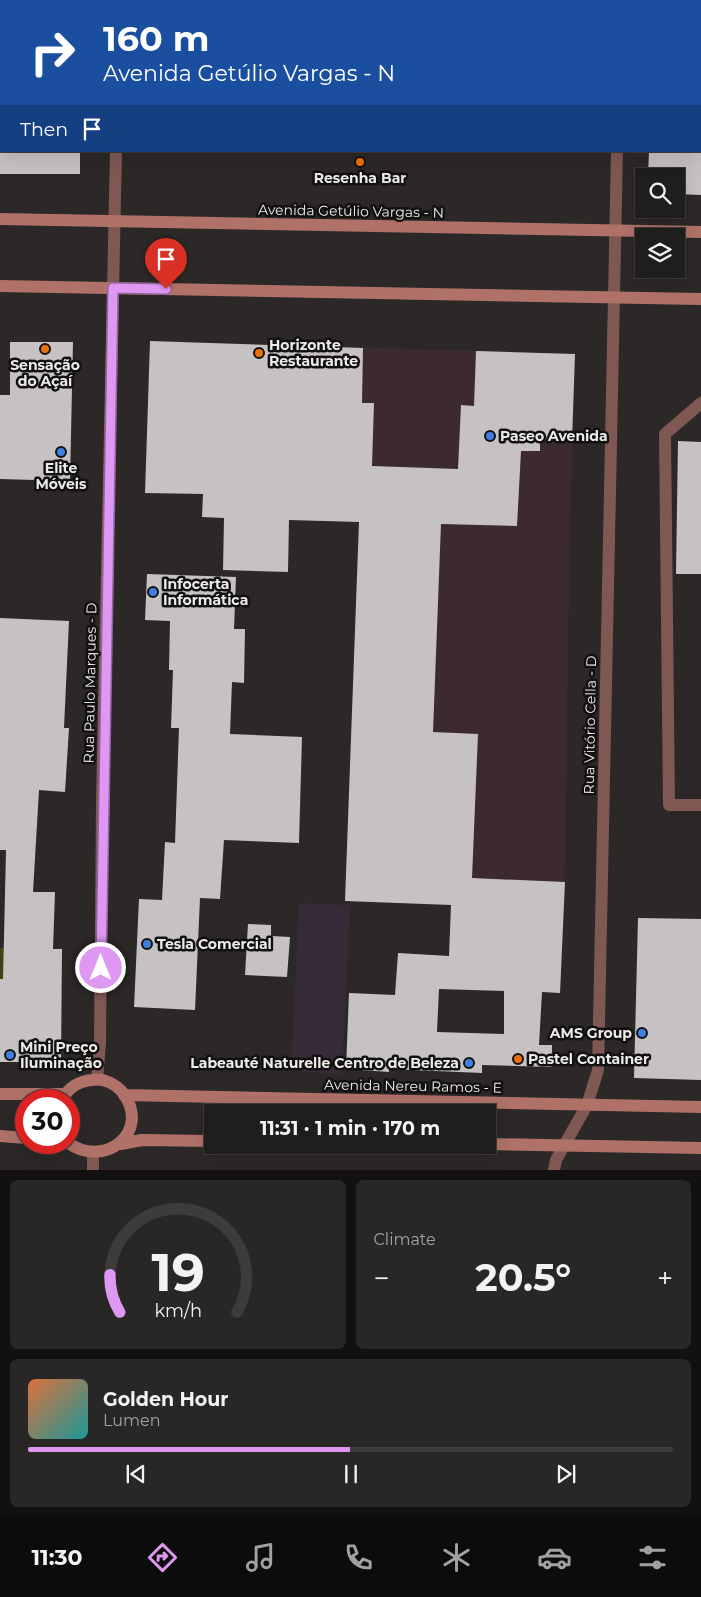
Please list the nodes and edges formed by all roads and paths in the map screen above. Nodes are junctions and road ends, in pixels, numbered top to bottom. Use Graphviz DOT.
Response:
graph roads {
  1 [pos="116,152"];
  2 [pos="617,152"];
  3 [pos="0,219"];
  4 [pos="114,221"];
  5 [pos="615,230"];
  6 [pos="701,232"];
  7 [pos="0,286"];
  8 [pos="113,288"];
  9 [pos="614,298"];
  10 [pos="701,299"];
  11 [pos="701,403"];
  12 [pos="701,805"];
  13 [pos="97,1079"];
  14 [pos="71,1089"];
  15 [pos="0,1094"];
  16 [pos="15,1095"];
  17 [pos="124,1095"];
  18 [pos="588,1106"];
  19 [pos="701,1107"];
  20 [pos="0,1136"];
  21 [pos="15,1137"];
  22 [pos="204,1141"];
  23 [pos="121,1144"];
  24 [pos="496,1144"];
  25 [pos="565,1145"];
  26 [pos="701,1148"];
  27 [pos="80,1151"];
  28 [pos="93,1154"];
  29 [pos="93,1170"];
  30 [pos="554,1170"];
  1 -- 4 [label="street, Rua Paulo Marques - D"];
  2 -- 5 [label="street, Rua Vitório Cella - D"];
  3 -- 4 [label="street, Avenida Getúlio Vargas - N"];
  4 -- 5 [label="street, Avenida Getúlio Vargas - N"];
  4 -- 8 [label="street, Rua Paulo Marques - D"];
  5 -- 6 [label="street, Avenida Getúlio Vargas - N"];
  5 -- 9 [label="street, Rua Vitório Cella - D"];
  7 -- 8 [label="street"];
  8 -- 9 [label="street"];
  8 -- 13 [label="street, Rua Paulo Marques - D"];
  9 -- 10 [label="street"];
  9 -- 18 [label="street, Rua Vitório Cella - D"];
  11 -- 12 [label="street"];
  13 -- 14 [label="street"];
  13 -- 17 [label="street"];
  15 -- 16 [label="street"];
  17 -- 18 [label="street, Avenida Nereu Ramos - E"];
  17 -- 23 [label="street"];
  18 -- 19 [label="street, Avenida Nereu Ramos - E"];
  18 -- 25 [label="street, Rua Vitório Cella - D"];
  20 -- 21 [label="street"];
  22 -- 23 [label="street"];
  23 -- 28 [label="street"];
  24 -- 25 [label="street"];
  25 -- 26 [label="street"];
  25 -- 30 [label="street, Rua Vitório Cella - D"];
  27 -- 28 [label="street"];
  28 -- 29 [label="street"];
}
